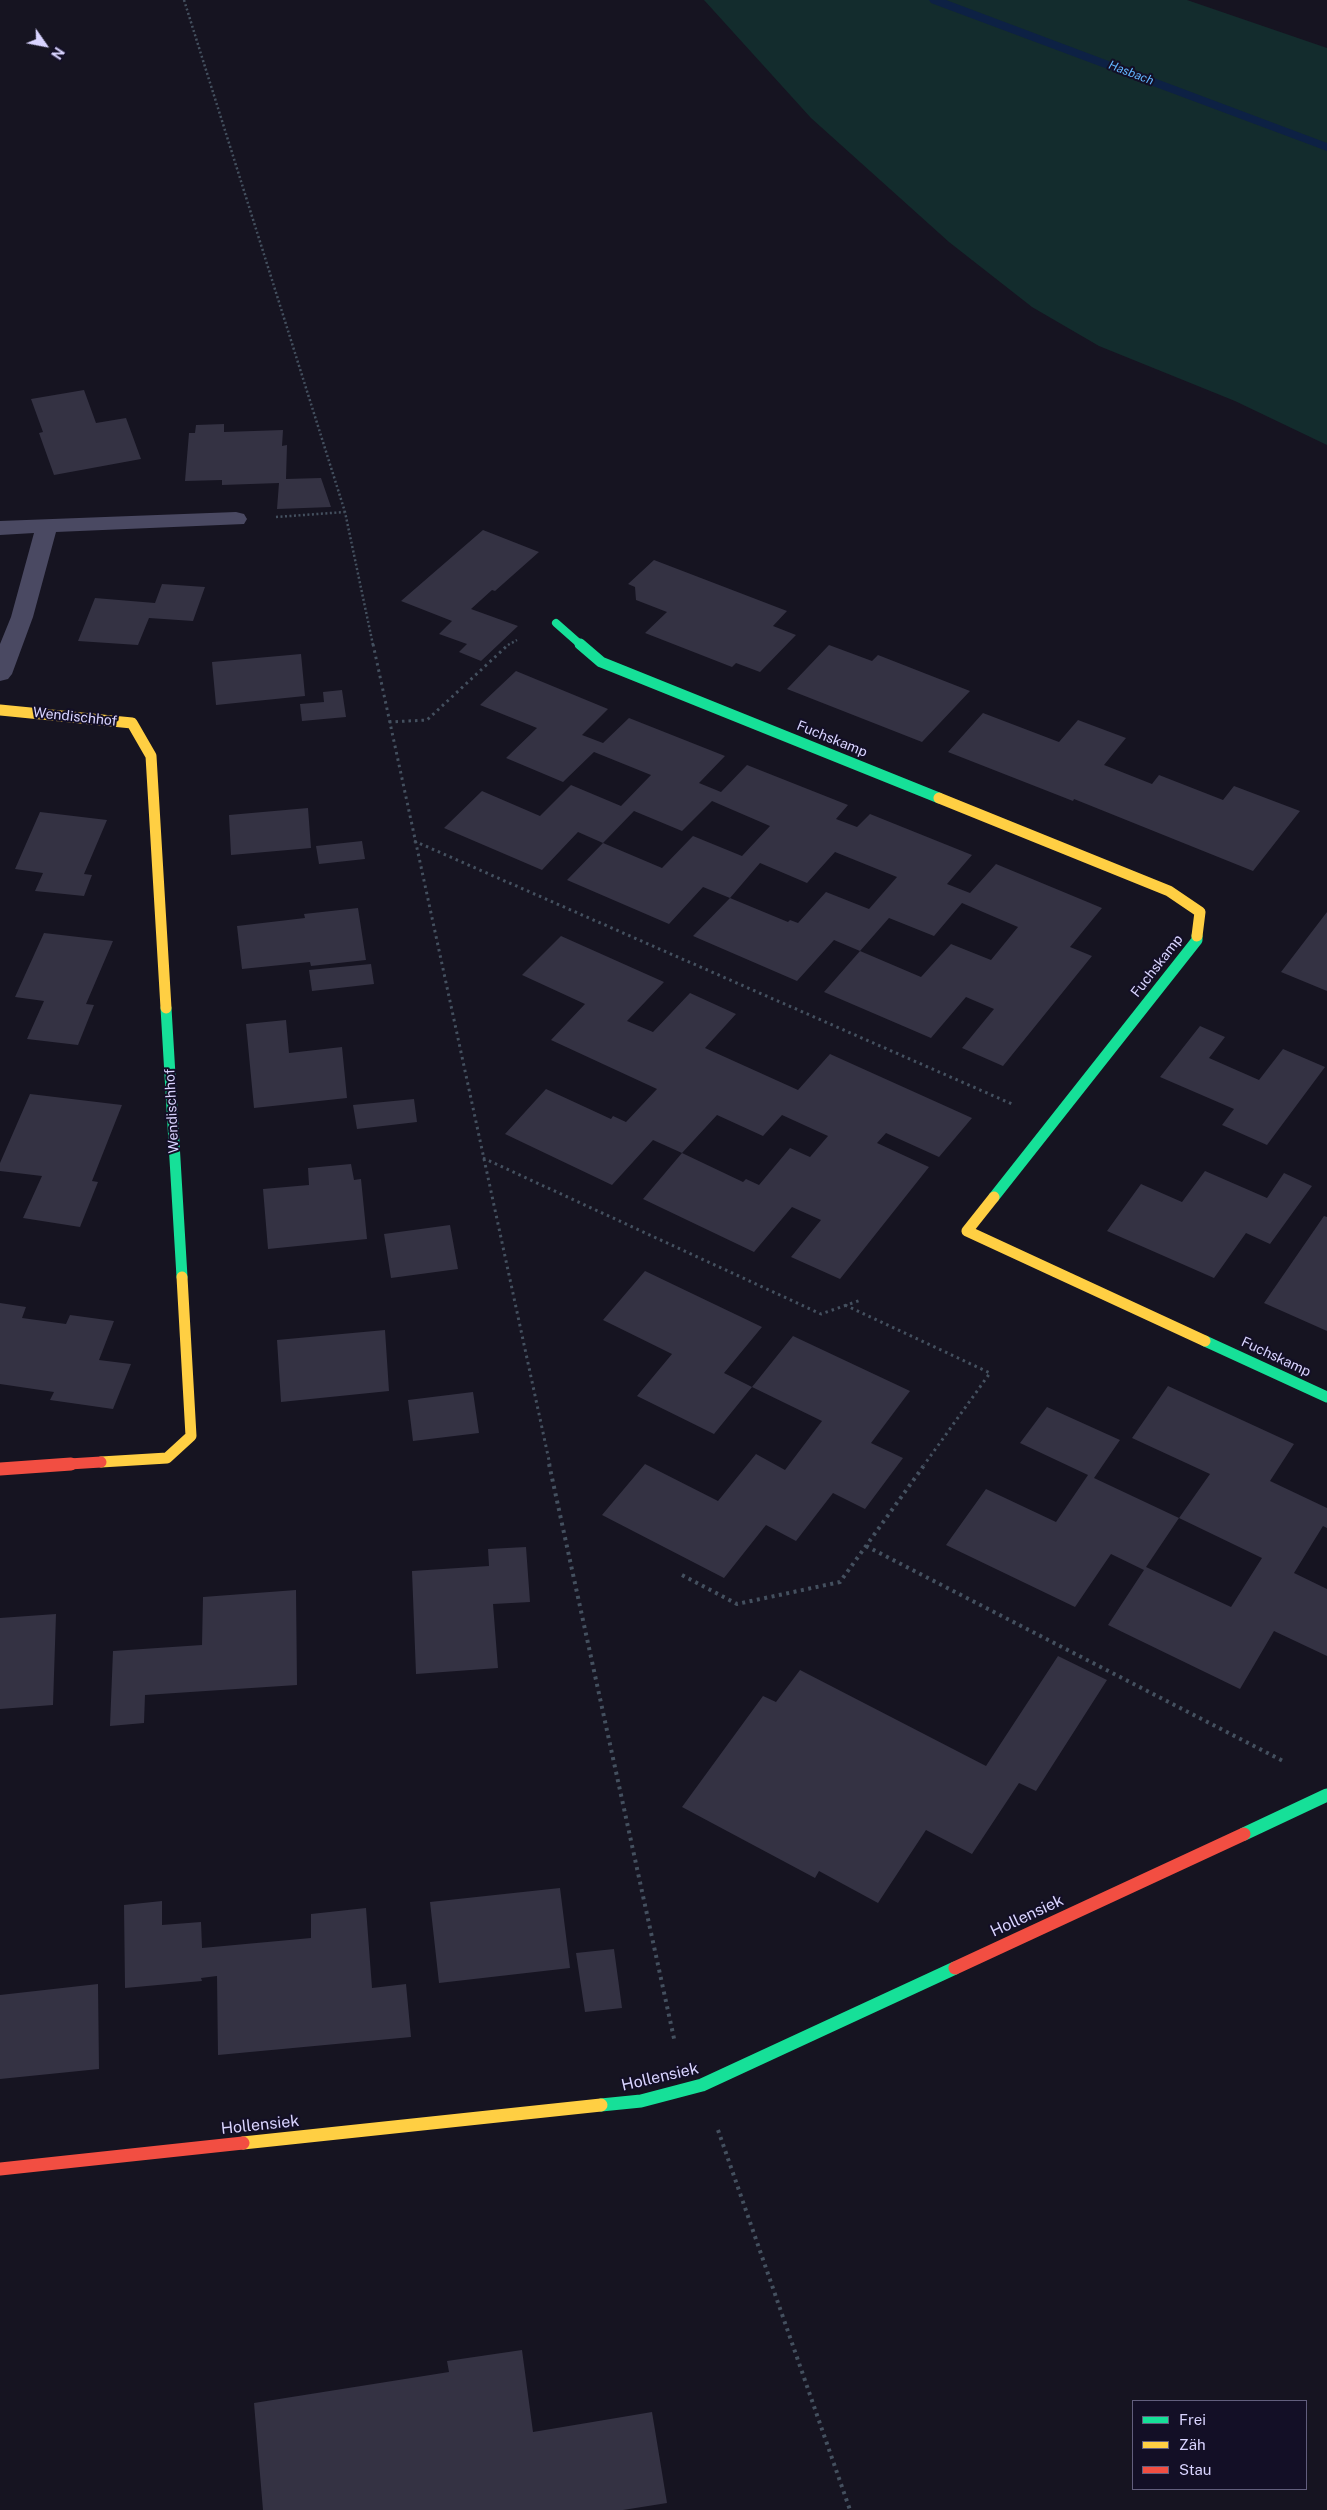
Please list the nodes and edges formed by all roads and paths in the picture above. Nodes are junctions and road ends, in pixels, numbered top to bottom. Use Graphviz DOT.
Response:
graph roads {
  1 [pos="184,0"];
  2 [pos="345,512"];
  3 [pos="236,519"];
  4 [pos="47,526"];
  5 [pos="0,528"];
  6 [pos="556,623"];
  7 [pos="0,674"];
  8 [pos="0,710"];
  9 [pos="389,722"];
  10 [pos="414,841"];
  11 [pos="1054,1122"];
  12 [pos="483,1158"];
  13 [pos="860,1300"];
  14 [pos="845,1305"];
  15 [pos="1327,1397"];
  16 [pos="0,1469"];
  17 [pos="866,1546"];
  18 [pos="682,1574"];
  19 [pos="1327,1795"];
  20 [pos="702,2085"];
  21 [pos="0,2169"];
  22 [pos="850,2510"];
  1 -- 2 [label="path"];
  2 -- 3 [label="path"];
  2 -- 9 [label="path"];
  3 -- 4 [label="street"];
  4 -- 5 [label="street"];
  4 -- 7 [label="street"];
  6 -- 9 [label="path"];
  6 -- 11 [label="street, Fuchskamp"];
  8 -- 16 [label="street, Wendischhof"];
  9 -- 10 [label="path"];
  10 -- 11 [label="path"];
  10 -- 12 [label="path"];
  11 -- 15 [label="street, Fuchskamp"];
  12 -- 14 [label="path"];
  12 -- 20 [label="path"];
  13 -- 14 [label="path"];
  14 -- 17 [label="path"];
  17 -- 18 [label="path"];
  17 -- 19 [label="path"];
  19 -- 20 [label="street, Hollensiek"];
  20 -- 21 [label="street, Hollensiek"];
  20 -- 22 [label="path"];
}
